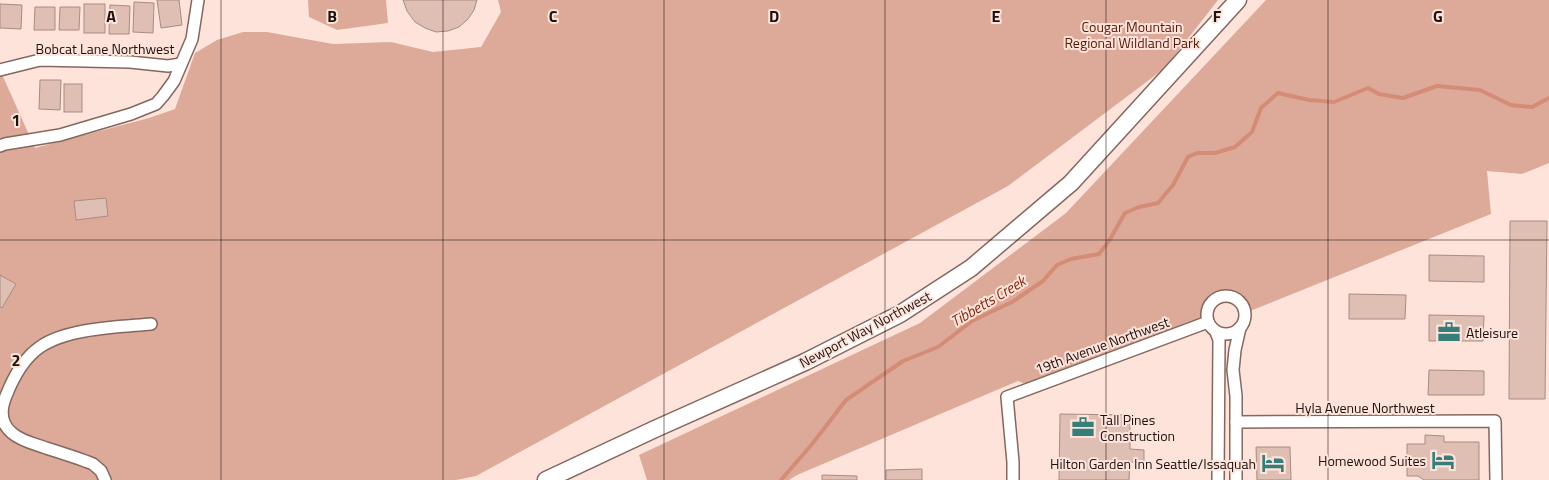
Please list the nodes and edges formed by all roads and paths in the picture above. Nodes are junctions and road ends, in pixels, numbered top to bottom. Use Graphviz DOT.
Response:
graph roads {
  1 [pos="198,0"];
  2 [pos="1238,0"];
  3 [pos="181,64"];
  4 [pos="0,70"];
  5 [pos="0,146"];
  6 [pos="1208,322"];
  7 [pos="151,324"];
  8 [pos="1240,328"];
  9 [pos="1216,332"];
  10 [pos="1236,422"];
  11 [pos="105,480"];
  12 [pos="546,480"];
  13 [pos="1013,480"];
  14 [pos="1218,480"];
  15 [pos="1236,480"];
  16 [pos="1496,480"];
  1 -- 3 [label="street"];
  2 -- 12 [label="street, Newport Way Northwest"];
  3 -- 4 [label="street, Bobcat Lane Northwest"];
  3 -- 5 [label="street"];
  6 -- 8 [label="street"];
  6 -- 9 [label="street"];
  6 -- 13 [label="street, 19th Avenue Northwest"];
  7 -- 11 [label="street"];
  8 -- 9 [label="street"];
  8 -- 10 [label="street"];
  9 -- 14 [label="street"];
  10 -- 15 [label="street"];
  10 -- 16 [label="street, Hyla Avenue Northwest"];
}
